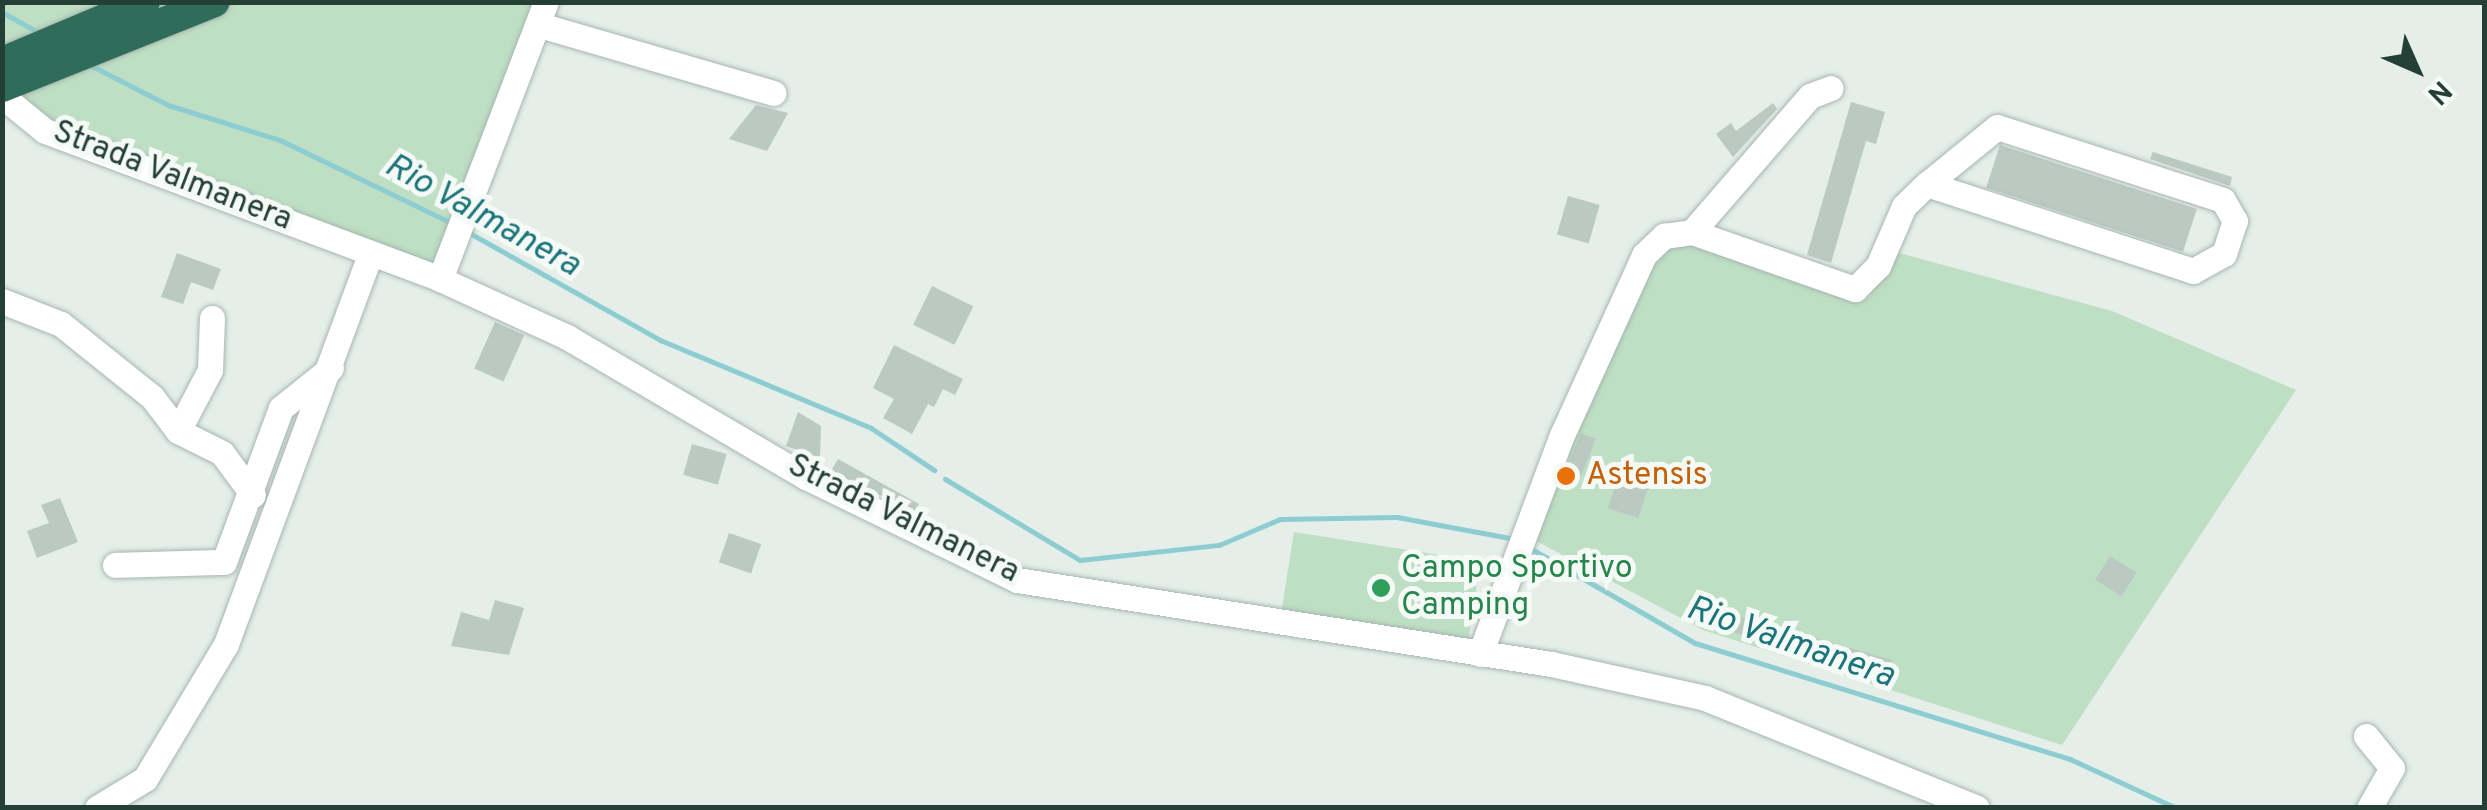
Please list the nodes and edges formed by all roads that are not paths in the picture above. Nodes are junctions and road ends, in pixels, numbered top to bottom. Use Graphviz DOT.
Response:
graph roads {
  1 [pos="145,2"];
  2 [pos="215,2"];
  3 [pos="544,14"];
  4 [pos="2,62"];
  5 [pos="2,87"];
  6 [pos="1832,88"];
  7 [pos="773,93"];
  8 [pos="2,96"];
  9 [pos="1928,184"];
  10 [pos="1692,232"];
  11 [pos="370,254"];
  12 [pos="440,279"];
  13 [pos="2,302"];
  14 [pos="212,318"];
  15 [pos="331,368"];
  16 [pos="178,431"];
  17 [pos="253,496"];
  18 [pos="116,565"];
  19 [pos="1480,654"];
  20 [pos="2366,736"];
  21 [pos="96,808"];
  22 [pos="1978,808"];
  23 [pos="2369,808"];
  1 -- 4 [label="highway"];
  2 -- 5 [label="highway"];
  3 -- 7 [label="street"];
  3 -- 12 [label="street"];
  6 -- 10 [label="street"];
  8 -- 11 [label="street, Strada Valmanera"];
  9 -- 9 [label="street"];
  9 -- 10 [label="street"];
  10 -- 19 [label="street"];
  11 -- 12 [label="street, Strada Valmanera"];
  11 -- 15 [label="street"];
  12 -- 19 [label="street, Strada Valmanera"];
  13 -- 16 [label="street"];
  14 -- 16 [label="street"];
  15 -- 17 [label="street"];
  15 -- 21 [label="street"];
  16 -- 17 [label="street"];
  17 -- 18 [label="street"];
  19 -- 22 [label="street, Strada Valmanera"];
  20 -- 23 [label="street"];
}
